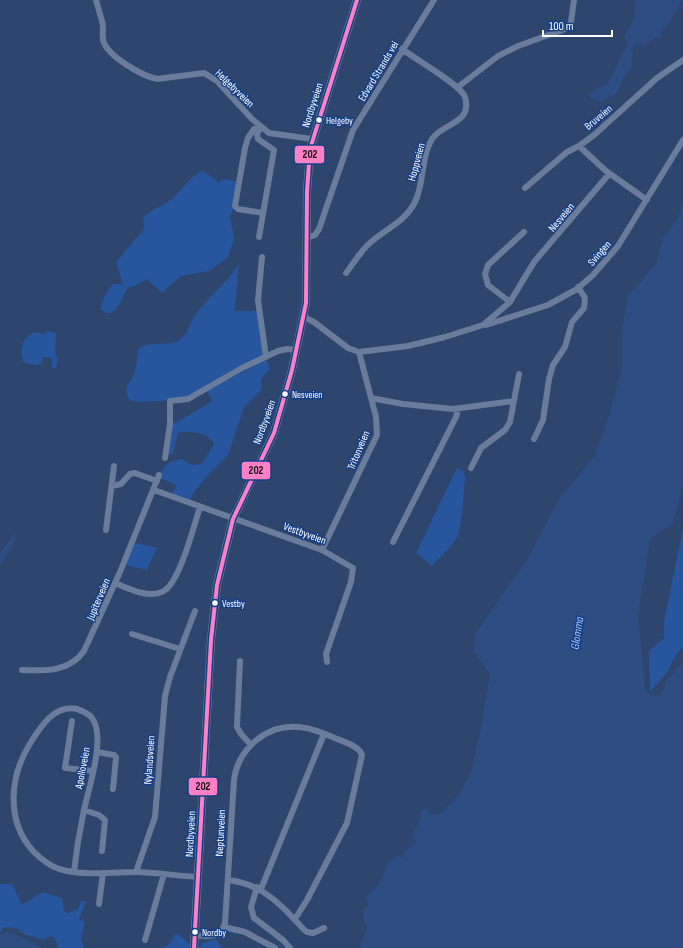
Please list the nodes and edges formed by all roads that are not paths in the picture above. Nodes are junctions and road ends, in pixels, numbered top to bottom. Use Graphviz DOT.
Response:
graph roads {
  1 [pos="96,0"];
  2 [pos="357,0"];
  3 [pos="434,0"];
  4 [pos="574,0"];
  5 [pos="402,50"];
  6 [pos="683,60"];
  7 [pos="458,87"];
  8 [pos="261,127"];
  9 [pos="312,139"];
  10 [pos="683,140"];
  11 [pos="579,146"];
  12 [pos="609,174"];
  13 [pos="525,188"];
  14 [pos="647,200"];
  15 [pos="263,213"];
  16 [pos="524,232"];
  17 [pos="259,237"];
  18 [pos="307,238"];
  19 [pos="262,257"];
  20 [pos="346,273"];
  21 [pos="578,287"];
  22 [pos="508,304"];
  23 [pos="304,317"];
  24 [pos="510,317"];
  25 [pos="484,325"];
  26 [pos="297,350"];
  27 [pos="359,352"];
  28 [pos="266,357"];
  29 [pos="519,374"];
  30 [pos="371,398"];
  31 [pos="514,402"];
  32 [pos="458,409"];
  33 [pos="534,438"];
  34 [pos="165,458"];
  35 [pos="114,466"];
  36 [pos="471,468"];
  37 [pos="112,486"];
  38 [pos="154,490"];
  39 [pos="200,507"];
  40 [pos="233,519"];
  41 [pos="106,530"];
  42 [pos="393,542"];
  43 [pos="322,550"];
  44 [pos="115,583"];
  45 [pos="195,611"];
  46 [pos="132,634"];
  47 [pos="180,649"];
  48 [pos="240,661"];
  49 [pos="327,662"];
  50 [pos="22,670"];
  51 [pos="72,721"];
  52 [pos="324,734"];
  53 [pos="251,745"];
  54 [pos="97,752"];
  55 [pos="93,771"];
  56 [pos="113,789"];
  57 [pos="84,810"];
  58 [pos="102,851"];
  59 [pos="74,872"];
  60 [pos="136,872"];
  61 [pos="103,873"];
  62 [pos="164,874"];
  63 [pos="198,877"];
  64 [pos="228,880"];
  65 [pos="259,888"];
  66 [pos="99,904"];
  67 [pos="295,919"];
  68 [pos="224,927"];
  69 [pos="324,928"];
  70 [pos="195,935"];
  71 [pos="145,940"];
  72 [pos="194,948"];
  73 [pos="275,948"];
  74 [pos="290,948"];
  1 -- 8 [label="street, Helgebyveien"];
  2 -- 9 [label="main road, Nordbyveien"];
  3 -- 5 [label="street, Edvard Strands vei"];
  4 -- 7 [label="street"];
  5 -- 7 [label="street"];
  5 -- 18 [label="street, Edvard Strands vei"];
  6 -- 11 [label="street, Bruveien"];
  7 -- 20 [label="street, Hoppveien"];
  8 -- 9 [label="street, Helgebyveien"];
  8 -- 15 [label="street"];
  8 -- 15 [label="street"];
  9 -- 18 [label="main road, Nordbyveien"];
  10 -- 14 [label="street, Svingen"];
  11 -- 12 [label="street"];
  11 -- 13 [label="street, Bruveien"];
  12 -- 14 [label="street"];
  12 -- 22 [label="street, Nesveien"];
  14 -- 21 [label="street, Svingen"];
  15 -- 17 [label="street"];
  16 -- 22 [label="street"];
  18 -- 23 [label="main road, Nordbyveien"];
  19 -- 28 [label="street"];
  21 -- 24 [label="street, Svingen"];
  21 -- 33 [label="street"];
  22 -- 24 [label="street"];
  22 -- 25 [label="street, Nesveien"];
  23 -- 26 [label="main road, Nordbyveien"];
  23 -- 27 [label="street"];
  24 -- 25 [label="street, Svingen"];
  25 -- 27 [label="street, Nesveien"];
  26 -- 28 [label="street"];
  26 -- 40 [label="main road, Nordbyveien"];
  27 -- 30 [label="street, Tritonveien"];
  28 -- 34 [label="street"];
  29 -- 31 [label="street"];
  30 -- 32 [label="street"];
  30 -- 43 [label="street, Tritonveien"];
  31 -- 32 [label="street"];
  31 -- 36 [label="street"];
  32 -- 42 [label="street"];
  35 -- 37 [label="street"];
  37 -- 38 [label="street, Jupiterveien"];
  37 -- 41 [label="street"];
  38 -- 39 [label="street, Vestbyveien"];
  38 -- 44 [label="street, Jupiterveien"];
  39 -- 40 [label="street, Vestbyveien"];
  39 -- 44 [label="street"];
  40 -- 43 [label="street, Vestbyveien"];
  40 -- 63 [label="main road, Nordbyveien"];
  43 -- 49 [label="street, Vestbyveien"];
  44 -- 50 [label="street, Jupiterveien"];
  45 -- 47 [label="street, Nylandsveien"];
  46 -- 47 [label="street"];
  47 -- 60 [label="street, Nylandsveien"];
  48 -- 53 [label="street"];
  51 -- 55 [label="street"];
  52 -- 53 [label="street, Neptunveien"];
  52 -- 65 [label="street"];
  52 -- 67 [label="street, Neptunveien"];
  53 -- 64 [label="street, Neptunveien"];
  54 -- 55 [label="street, Apolloveien"];
  54 -- 56 [label="street"];
  54 -- 59 [label="street, Apolloveien"];
  55 -- 57 [label="street, Apolloveien"];
  57 -- 58 [label="street"];
  57 -- 59 [label="street, Apolloveien"];
  59 -- 61 [label="street, Apolloveien"];
  60 -- 61 [label="street, Apolloveien"];
  60 -- 62 [label="street, Apolloveien"];
  61 -- 66 [label="street"];
  62 -- 63 [label="street, Apolloveien"];
  62 -- 71 [label="street"];
  63 -- 70 [label="main road, Nordbyveien"];
  64 -- 65 [label="street"];
  64 -- 68 [label="street, Neptunveien"];
  65 -- 67 [label="street"];
  65 -- 74 [label="street"];
  67 -- 69 [label="street"];
  68 -- 70 [label="street"];
  68 -- 73 [label="street"];
  70 -- 72 [label="main road, Nordbyveien"];
}
